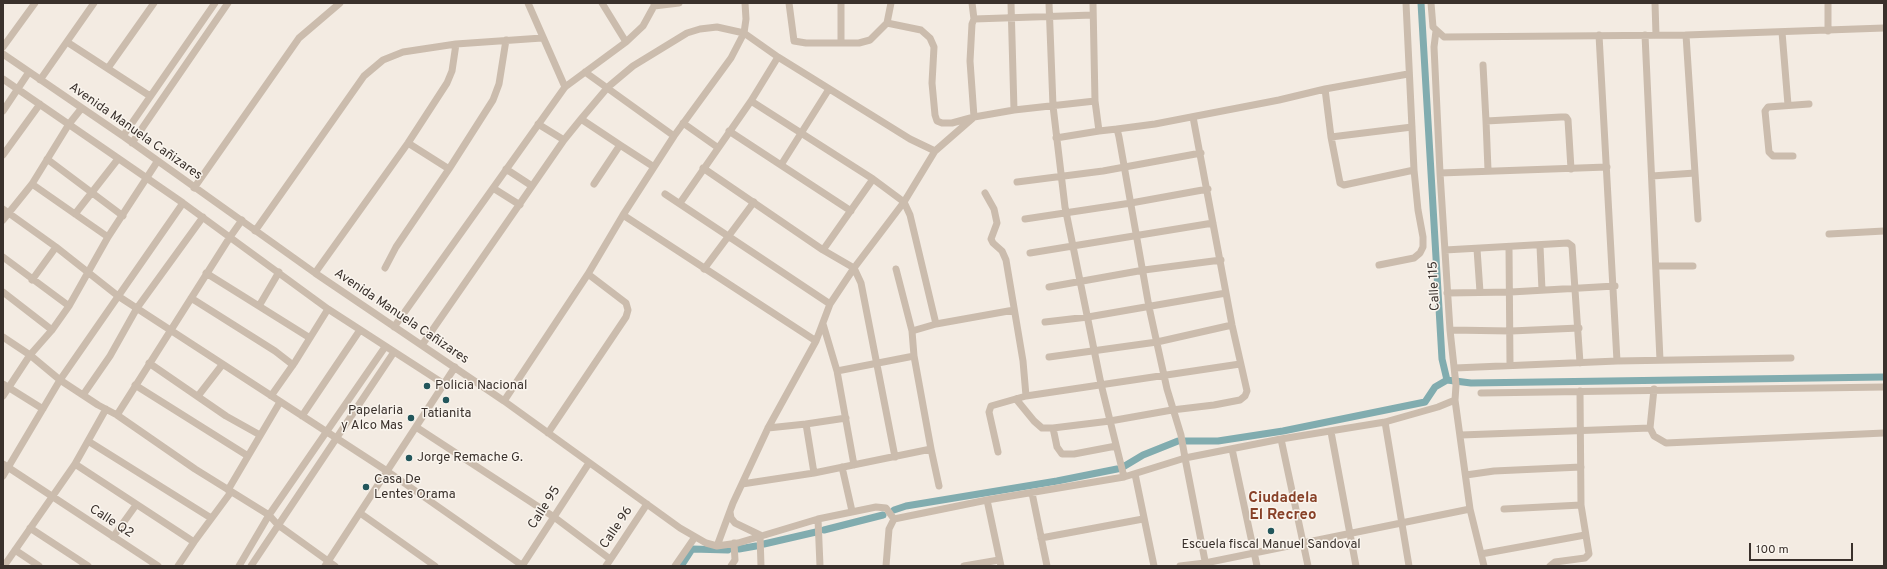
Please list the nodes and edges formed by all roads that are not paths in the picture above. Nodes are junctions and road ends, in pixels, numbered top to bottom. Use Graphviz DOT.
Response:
graph roads {
  1 [pos="35,3"];
  2 [pos="94,3"];
  3 [pos="154,3"];
  4 [pos="215,3"];
  5 [pos="340,3"];
  6 [pos="528,3"];
  7 [pos="602,3"];
  8 [pos="679,3"];
  9 [pos="745,3"];
  10 [pos="789,3"];
  11 [pos="841,3"];
  12 [pos="891,3"];
  13 [pos="972,3"];
  14 [pos="1011,3"];
  15 [pos="1049,3"];
  16 [pos="1093,3"];
  17 [pos="1406,3"];
  18 [pos="1431,3"];
  19 [pos="1655,3"];
  20 [pos="1828,3"];
  21 [pos="224,4"];
  22 [pos="654,5"];
  23 [pos="1093,15"];
  24 [pos="1012,18"];
  25 [pos="1050,18"];
  26 [pos="974,20"];
  27 [pos="887,23"];
  28 [pos="1884,28"];
  29 [pos="1436,31"];
  30 [pos="1828,31"];
  31 [pos="1782,32"];
  32 [pos="744,33"];
  33 [pos="1599,35"];
  34 [pos="1646,35"];
  35 [pos="1656,35"];
  36 [pos="1686,35"];
  37 [pos="542,38"];
  38 [pos="506,40"];
  39 [pos="67,42"];
  40 [pos="626,42"];
  41 [pos="841,43"];
  42 [pos="456,44"];
  43 [pos="3,47"];
  44 [pos="3,54"];
  45 [pos="778,57"];
  46 [pos="1483,65"];
  47 [pos="108,68"];
  48 [pos="29,72"];
  49 [pos="585,72"];
  50 [pos="1408,74"];
  51 [pos="3,79"];
  52 [pos="40,80"];
  53 [pos="565,87"];
  54 [pos="608,87"];
  55 [pos="18,89"];
  56 [pos="829,89"];
  57 [pos="1325,89"];
  58 [pos="150,96"];
  59 [pos="750,101"];
  60 [pos="1096,101"];
  61 [pos="40,104"];
  62 [pos="1809,104"];
  63 [pos="1788,105"];
  64 [pos="1052,106"];
  65 [pos="1014,110"];
  66 [pos="3,111"];
  67 [pos="80,111"];
  68 [pos="1193,116"];
  69 [pos="974,117"];
  70 [pos="581,119"];
  71 [pos="1486,121"];
  72 [pos="70,122"];
  73 [pos="684,123"];
  74 [pos="538,124"];
  75 [pos="1412,127"];
  76 [pos="1117,129"];
  77 [pos="729,131"];
  78 [pos="1099,131"];
  79 [pos="802,134"];
  80 [pos="123,136"];
  81 [pos="674,136"];
  82 [pos="1331,137"];
  83 [pos="1056,138"];
  84 [pos="564,140"];
  85 [pos="132,142"];
  86 [pos="408,143"];
  87 [pos="620,145"];
  88 [pos="717,147"];
  89 [pos="935,152"];
  90 [pos="1201,153"];
  91 [pos="3,155"];
  92 [pos="1793,156"];
  93 [pos="47,159"];
  94 [pos="118,159"];
  95 [pos="156,165"];
  96 [pos="781,165"];
  97 [pos="1607,166"];
  98 [pos="654,167"];
  99 [pos="1126,167"];
  100 [pos="703,168"];
  101 [pos="506,169"];
  102 [pos="1571,169"];
  103 [pos="449,170"];
  104 [pos="1414,170"];
  105 [pos="1488,170"];
  106 [pos="1440,173"];
  107 [pos="1695,173"];
  108 [pos="1652,176"];
  109 [pos="147,177"];
  110 [pos="1061,177"];
  111 [pos="873,179"];
  112 [pos="1017,182"];
  113 [pos="32,184"];
  114 [pos="594,184"];
  115 [pos="532,186"];
  116 [pos="194,188"];
  117 [pos="493,188"];
  118 [pos="1208,189"];
  119 [pos="92,191"];
  120 [pos="985,193"];
  121 [pos="665,194"];
  122 [pos="754,202"];
  123 [pos="904,202"];
  124 [pos="183,203"];
  125 [pos="680,203"];
  126 [pos="1131,203"];
  127 [pos="520,205"];
  128 [pos="6,210"];
  129 [pos="851,211"];
  130 [pos="1066,212"];
  131 [pos="75,214"];
  132 [pos="623,215"];
  133 [pos="123,216"];
  134 [pos="203,217"];
  135 [pos="1025,219"];
  136 [pos="1698,219"];
  137 [pos="3,220"];
  138 [pos="241,223"];
  139 [pos="1213,223"];
  140 [pos="1884,230"];
  141 [pos="255,231"];
  142 [pos="1829,234"];
  143 [pos="231,235"];
  144 [pos="728,236"];
  145 [pos="1137,236"];
  146 [pos="108,237"];
  147 [pos="1540,246"];
  148 [pos="56,247"];
  149 [pos="1073,247"];
  150 [pos="1476,248"];
  151 [pos="1509,248"];
  152 [pos="823,250"];
  153 [pos="1445,250"];
  154 [pos="1030,253"];
  155 [pos="3,257"];
  156 [pos="1221,260"];
  157 [pos="1379,265"];
  158 [pos="1656,266"];
  159 [pos="1693,266"];
  160 [pos="385,268"];
  161 [pos="854,268"];
  162 [pos="704,269"];
  163 [pos="896,269"];
  164 [pos="1144,270"];
  165 [pos="88,272"];
  166 [pos="279,272"];
  167 [pos="206,273"];
  168 [pos="315,273"];
  169 [pos="588,274"];
  170 [pos="32,280"];
  171 [pos="1080,282"];
  172 [pos="1614,286"];
  173 [pos="1049,287"];
  174 [pos="1576,289"];
  175 [pos="1542,290"];
  176 [pos="3,292"];
  177 [pos="1480,292"];
  178 [pos="1511,292"];
  179 [pos="1226,293"];
  180 [pos="1447,293"];
  181 [pos="118,296"];
  182 [pos="191,298"];
  183 [pos="830,304"];
  184 [pos="69,306"];
  185 [pos="259,306"];
  186 [pos="1149,307"];
  187 [pos="137,308"];
  188 [pos="328,309"];
  189 [pos="1014,310"];
  190 [pos="1088,317"];
  191 [pos="1045,322"];
  192 [pos="823,324"];
  193 [pos="936,324"];
  194 [pos="1232,325"];
  195 [pos="394,327"];
  196 [pos="1578,328"];
  197 [pos="52,330"];
  198 [pos="360,330"];
  199 [pos="1450,330"];
  200 [pos="170,331"];
  201 [pos="912,331"];
  202 [pos="1511,331"];
  203 [pos="3,337"];
  204 [pos="310,338"];
  205 [pos="816,341"];
  206 [pos="1157,342"];
  207 [pos="386,346"];
  208 [pos="422,346"];
  209 [pos="394,352"];
  210 [pos="1095,352"];
  211 [pos="30,355"];
  212 [pos="914,356"];
  213 [pos="1049,357"];
  214 [pos="1791,358"];
  215 [pos="1660,360"];
  216 [pos="1617,361"];
  217 [pos="876,362"];
  218 [pos="1580,363"];
  219 [pos="149,364"];
  220 [pos="1240,364"];
  221 [pos="222,365"];
  222 [pos="293,365"];
  223 [pos="1510,365"];
  224 [pos="455,368"];
  225 [pos="837,371"];
  226 [pos="1455,371"];
  227 [pos="1164,376"];
  228 [pos="60,380"];
  229 [pos="444,384"];
  230 [pos="1101,384"];
  231 [pos="135,385"];
  232 [pos="6,386"];
  233 [pos="1884,386"];
  234 [pos="1654,389"];
  235 [pos="1580,391"];
  236 [pos="1481,393"];
  237 [pos="84,395"];
  238 [pos="3,396"];
  239 [pos="198,396"];
  240 [pos="271,396"];
  241 [pos="1026,396"];
  242 [pos="1016,399"];
  243 [pos="1455,400"];
  244 [pos="504,401"];
  245 [pos="280,402"];
  246 [pos="43,409"];
  247 [pos="106,409"];
  248 [pos="1172,410"];
  249 [pos="117,414"];
  250 [pos="302,416"];
  251 [pos="846,418"];
  252 [pos="1110,421"];
  253 [pos="1385,422"];
  254 [pos="806,424"];
  255 [pos="416,427"];
  256 [pos="768,428"];
  257 [pos="1053,428"];
  258 [pos="1650,428"];
  259 [pos="1580,429"];
  260 [pos="326,431"];
  261 [pos="1331,432"];
  262 [pos="1884,433"];
  263 [pos="548,434"];
  264 [pos="260,435"];
  265 [pos="1461,435"];
  266 [pos="336,438"];
  267 [pos="1281,439"];
  268 [pos="88,441"];
  269 [pos="1116,446"];
  270 [pos="931,449"];
  271 [pos="1232,449"];
  272 [pos="998,452"];
  273 [pos="248,456"];
  274 [pos="895,457"];
  275 [pos="1185,458"];
  276 [pos="589,463"];
  277 [pos="75,464"];
  278 [pos="854,465"];
  279 [pos="6,466"];
  280 [pos="842,467"];
  281 [pos="1581,467"];
  282 [pos="387,471"];
  283 [pos="814,473"];
  284 [pos="1135,474"];
  285 [pos="1466,475"];
  286 [pos="3,476"];
  287 [pos="1124,477"];
  288 [pos="742,484"];
  289 [pos="939,486"];
  290 [pos="229,491"];
  291 [pos="1032,493"];
  292 [pos="53,497"];
  293 [pos="987,500"];
  294 [pos="648,504"];
  295 [pos="136,505"];
  296 [pos="1581,505"];
  297 [pos="1470,509"];
  298 [pos="1504,509"];
  299 [pos="852,511"];
  300 [pos="730,512"];
  301 [pos="360,513"];
  302 [pos="269,516"];
  303 [pos="554,516"];
  304 [pos="893,517"];
  305 [pos="211,518"];
  306 [pos="818,519"];
  307 [pos="1143,519"];
  308 [pos="1402,522"];
  309 [pos="278,525"];
  310 [pos="30,528"];
  311 [pos="1350,534"];
  312 [pos="1586,534"];
  313 [pos="760,535"];
  314 [pos="113,537"];
  315 [pos="695,537"];
  316 [pos="1041,538"];
  317 [pos="194,542"];
  318 [pos="734,543"];
  319 [pos="1304,543"];
  320 [pos="717,546"];
  321 [pos="15,550"];
  322 [pos="1255,553"];
  323 [pos="1481,554"];
  324 [pos="610,559"];
  325 [pos="1000,563"];
  326 [pos="326,564"];
  327 [pos="1206,565"];
  328 [pos="4,566"];
  329 [pos="39,566"];
  330 [pos="88,566"];
  331 [pos="158,566"];
  332 [pos="178,566"];
  333 [pos="238,566"];
  334 [pos="251,566"];
  335 [pos="335,566"];
  336 [pos="435,566"];
  337 [pos="523,566"];
  338 [pos="606,566"];
  339 [pos="675,566"];
  340 [pos="732,566"];
  341 [pos="761,566"];
  342 [pos="820,566"];
  343 [pos="886,566"];
  344 [pos="964,566"];
  345 [pos="1047,566"];
  346 [pos="1154,566"];
  347 [pos="1180,566"];
  348 [pos="1257,566"];
  349 [pos="1308,566"];
  350 [pos="1356,566"];
  351 [pos="1409,566"];
  352 [pos="1484,566"];
  353 [pos="1550,566"];
  1 -- 43 [label="street"];
  2 -- 39 [label="street"];
  3 -- 47 [label="street"];
  4 -- 58 [label="street"];
  5 -- 116 [label="street"];
  6 -- 37 [label="street"];
  7 -- 40 [label="street"];
  8 -- 22 [label="street"];
  9 -- 32 [label="street"];
  10 -- 41 [label="street"];
  11 -- 41 [label="street"];
  12 -- 27 [label="street"];
  13 -- 26 [label="street"];
  14 -- 24 [label="street"];
  15 -- 25 [label="street"];
  16 -- 23 [label="street"];
  17 -- 50 [label="street"];
  18 -- 29 [label="street, Calle 115"];
  19 -- 35 [label="street"];
  20 -- 30 [label="street"];
  21 -- 85 [label="street"];
  22 -- 40 [label="street"];
  23 -- 25 [label="street"];
  23 -- 60 [label="street"];
  24 -- 25 [label="street"];
  24 -- 26 [label="street"];
  24 -- 65 [label="street"];
  25 -- 64 [label="street"];
  26 -- 69 [label="street"];
  27 -- 41 [label="street"];
  27 -- 69 [label="street"];
  28 -- 30 [label="street"];
  29 -- 33 [label="street"];
  29 -- 106 [label="street, Calle 115"];
  30 -- 31 [label="street"];
  31 -- 36 [label="street"];
  31 -- 63 [label="street"];
  32 -- 45 [label="street"];
  32 -- 54 [label="street"];
  32 -- 73 [label="street"];
  33 -- 34 [label="street"];
  33 -- 97 [label="street"];
  34 -- 35 [label="street"];
  34 -- 108 [label="street"];
  35 -- 36 [label="street"];
  36 -- 107 [label="street"];
  37 -- 38 [label="street"];
  37 -- 53 [label="street"];
  38 -- 42 [label="street"];
  38 -- 103 [label="street"];
  39 -- 47 [label="street"];
  39 -- 52 [label="street"];
  40 -- 49 [label="street"];
  42 -- 86 [label="street"];
  42 -- 141 [label="street"];
  44 -- 48 [label="street, Avenida Manuela Cañizares"];
  45 -- 56 [label="street"];
  45 -- 59 [label="street"];
  46 -- 71 [label="street"];
  47 -- 58 [label="street"];
  48 -- 52 [label="street, Avenida Manuela Cañizares"];
  48 -- 55 [label="street"];
  49 -- 53 [label="street"];
  49 -- 54 [label="street"];
  50 -- 57 [label="street"];
  50 -- 75 [label="street"];
  51 -- 55 [label="street"];
  52 -- 67 [label="street, Avenida Manuela Cañizares"];
  53 -- 74 [label="street"];
  54 -- 70 [label="street"];
  54 -- 81 [label="street"];
  55 -- 61 [label="street"];
  55 -- 66 [label="street"];
  56 -- 79 [label="street"];
  56 -- 89 [label="street"];
  57 -- 68 [label="street"];
  57 -- 82 [label="street"];
  58 -- 80 [label="street"];
  59 -- 77 [label="street"];
  59 -- 79 [label="street"];
  60 -- 64 [label="street"];
  60 -- 78 [label="street"];
  61 -- 72 [label="street"];
  61 -- 91 [label="street"];
  62 -- 63 [label="street"];
  63 -- 92 [label="street"];
  64 -- 65 [label="street"];
  64 -- 83 [label="street"];
  65 -- 69 [label="street"];
  67 -- 72 [label="street"];
  67 -- 80 [label="street, Avenida Manuela Cañizares"];
  68 -- 76 [label="street"];
  68 -- 90 [label="street"];
  69 -- 89 [label="street"];
  70 -- 84 [label="street"];
  70 -- 87 [label="street"];
  71 -- 102 [label="street"];
  71 -- 105 [label="street"];
  72 -- 93 [label="street"];
  72 -- 94 [label="street"];
  73 -- 81 [label="street"];
  73 -- 88 [label="street"];
  74 -- 84 [label="street"];
  74 -- 101 [label="street"];
  75 -- 82 [label="street"];
  75 -- 104 [label="street"];
  76 -- 78 [label="street"];
  76 -- 99 [label="street"];
  77 -- 88 [label="street"];
  77 -- 96 [label="street"];
  78 -- 83 [label="street"];
  79 -- 96 [label="street"];
  79 -- 111 [label="street"];
  80 -- 85 [label="street, Avenida Manuela Cañizares"];
  81 -- 98 [label="street"];
  82 -- 104 [label="street"];
  83 -- 110 [label="street"];
  84 -- 115 [label="street"];
  85 -- 95 [label="street, Avenida Manuela Cañizares"];
  86 -- 103 [label="street"];
  86 -- 168 [label="street"];
  87 -- 98 [label="street"];
  87 -- 114 [label="street"];
  88 -- 100 [label="street"];
  89 -- 123 [label="street"];
  90 -- 99 [label="street"];
  90 -- 118 [label="street"];
  93 -- 113 [label="street"];
  93 -- 119 [label="street"];
  94 -- 109 [label="street"];
  94 -- 119 [label="street"];
  95 -- 109 [label="street"];
  95 -- 116 [label="street, Avenida Manuela Cañizares"];
  96 -- 129 [label="street"];
  97 -- 102 [label="street"];
  97 -- 172 [label="street"];
  98 -- 132 [label="street"];
  99 -- 110 [label="street"];
  99 -- 126 [label="street"];
  100 -- 122 [label="street"];
  100 -- 125 [label="street"];
  101 -- 115 [label="street"];
  101 -- 117 [label="street"];
  102 -- 105 [label="street"];
  103 -- 160 [label="street"];
  104 -- 157 [label="street"];
  105 -- 106 [label="street"];
  106 -- 153 [label="street, Calle 115"];
  107 -- 108 [label="street"];
  107 -- 136 [label="street"];
  108 -- 158 [label="street"];
  109 -- 124 [label="street"];
  109 -- 133 [label="street"];
  110 -- 112 [label="street"];
  110 -- 130 [label="street"];
  111 -- 123 [label="street"];
  111 -- 129 [label="street"];
  113 -- 128 [label="street"];
  113 -- 131 [label="street"];
  115 -- 127 [label="street"];
  116 -- 138 [label="street, Avenida Manuela Cañizares"];
  117 -- 127 [label="street"];
  117 -- 195 [label="street"];
  118 -- 126 [label="street"];
  118 -- 139 [label="street"];
  119 -- 131 [label="street"];
  119 -- 133 [label="street"];
  120 -- 189 [label="street"];
  121 -- 125 [label="street"];
  122 -- 144 [label="street"];
  122 -- 152 [label="street"];
  123 -- 161 [label="street"];
  123 -- 193 [label="street"];
  124 -- 134 [label="street"];
  124 -- 181 [label="street"];
  125 -- 144 [label="street"];
  126 -- 130 [label="street"];
  126 -- 145 [label="street"];
  127 -- 208 [label="street"];
  128 -- 137 [label="street"];
  128 -- 148 [label="street"];
  129 -- 152 [label="street"];
  130 -- 135 [label="street"];
  130 -- 149 [label="street"];
  131 -- 146 [label="street"];
  132 -- 162 [label="street"];
  132 -- 169 [label="street"];
  133 -- 146 [label="street"];
  134 -- 143 [label="street"];
  134 -- 187 [label="street"];
  138 -- 141 [label="street, Avenida Manuela Cañizares"];
  138 -- 143 [label="street"];
  139 -- 145 [label="street"];
  139 -- 156 [label="street"];
  140 -- 142 [label="street"];
  141 -- 168 [label="street, Avenida Manuela Cañizares"];
  143 -- 166 [label="street"];
  143 -- 167 [label="street"];
  144 -- 162 [label="street"];
  144 -- 183 [label="street"];
  145 -- 149 [label="street"];
  145 -- 164 [label="street"];
  146 -- 165 [label="street"];
  147 -- 151 [label="street"];
  147 -- 174 [label="street"];
  147 -- 175 [label="street"];
  148 -- 165 [label="street"];
  148 -- 170 [label="street"];
  149 -- 154 [label="street"];
  149 -- 171 [label="street"];
  150 -- 151 [label="street"];
  150 -- 153 [label="street"];
  150 -- 177 [label="street"];
  151 -- 178 [label="street"];
  152 -- 161 [label="street"];
  153 -- 180 [label="street, Calle 115"];
  155 -- 170 [label="street"];
  156 -- 164 [label="street"];
  156 -- 179 [label="street"];
  158 -- 159 [label="street"];
  158 -- 215 [label="street"];
  161 -- 183 [label="street"];
  161 -- 217 [label="street"];
  162 -- 205 [label="street"];
  163 -- 201 [label="street"];
  164 -- 171 [label="street"];
  164 -- 186 [label="street"];
  165 -- 181 [label="street"];
  165 -- 184 [label="street"];
  166 -- 185 [label="street"];
  166 -- 188 [label="street"];
  167 -- 182 [label="street"];
  167 -- 185 [label="street"];
  168 -- 195 [label="street, Avenida Manuela Cañizares"];
  169 -- 244 [label="street"];
  169 -- 263 [label="street"];
  170 -- 184 [label="street"];
  171 -- 173 [label="street"];
  171 -- 190 [label="street"];
  172 -- 174 [label="street"];
  172 -- 216 [label="street"];
  174 -- 175 [label="street"];
  174 -- 196 [label="street"];
  175 -- 178 [label="street"];
  176 -- 197 [label="street"];
  177 -- 178 [label="street"];
  177 -- 180 [label="street"];
  178 -- 202 [label="street"];
  179 -- 186 [label="street"];
  179 -- 194 [label="street"];
  180 -- 199 [label="street, Calle 115"];
  181 -- 187 [label="street"];
  181 -- 228 [label="street"];
  182 -- 200 [label="street"];
  182 -- 222 [label="street"];
  183 -- 192 [label="street"];
  184 -- 197 [label="street"];
  185 -- 204 [label="street"];
  186 -- 190 [label="street"];
  186 -- 206 [label="street"];
  187 -- 200 [label="street"];
  187 -- 237 [label="street"];
  188 -- 198 [label="street"];
  188 -- 204 [label="street"];
  189 -- 193 [label="street"];
  189 -- 241 [label="street"];
  190 -- 191 [label="street"];
  190 -- 210 [label="street"];
  192 -- 205 [label="street"];
  192 -- 225 [label="street"];
  193 -- 201 [label="street"];
  194 -- 206 [label="street"];
  194 -- 220 [label="street"];
  195 -- 208 [label="street, Avenida Manuela Cañizares"];
  196 -- 202 [label="street"];
  196 -- 218 [label="street"];
  197 -- 211 [label="street"];
  198 -- 207 [label="street"];
  198 -- 250 [label="street"];
  199 -- 202 [label="street"];
  199 -- 226 [label="street, Calle 115"];
  200 -- 219 [label="street"];
  200 -- 221 [label="street"];
  201 -- 212 [label="street"];
  202 -- 223 [label="street"];
  203 -- 211 [label="street"];
  204 -- 222 [label="street"];
  205 -- 256 [label="street"];
  206 -- 210 [label="street"];
  206 -- 227 [label="street"];
  207 -- 209 [label="street"];
  207 -- 260 [label="street"];
  208 -- 224 [label="street, Avenida Manuela Cañizares"];
  209 -- 229 [label="street"];
  209 -- 266 [label="street"];
  210 -- 213 [label="street"];
  210 -- 230 [label="street"];
  211 -- 228 [label="street"];
  211 -- 232 [label="street"];
  212 -- 217 [label="street"];
  212 -- 270 [label="street"];
  214 -- 215 [label="street"];
  215 -- 216 [label="street"];
  216 -- 218 [label="street"];
  217 -- 225 [label="street"];
  217 -- 274 [label="street"];
  218 -- 223 [label="street"];
  219 -- 231 [label="street"];
  219 -- 239 [label="street"];
  220 -- 227 [label="street"];
  220 -- 248 [label="street"];
  221 -- 239 [label="street"];
  221 -- 240 [label="street"];
  222 -- 240 [label="street"];
  223 -- 226 [label="street"];
  224 -- 229 [label="street"];
  224 -- 244 [label="street, Avenida Manuela Cañizares"];
  225 -- 251 [label="street"];
  226 -- 243 [label="street, Calle 115"];
  227 -- 230 [label="street"];
  227 -- 248 [label="street"];
  228 -- 237 [label="street"];
  228 -- 246 [label="street"];
  229 -- 255 [label="street"];
  230 -- 241 [label="street"];
  230 -- 252 [label="street"];
  231 -- 249 [label="street"];
  231 -- 273 [label="street"];
  232 -- 238 [label="street"];
  232 -- 246 [label="street"];
  233 -- 234 [label="street"];
  234 -- 235 [label="street"];
  234 -- 258 [label="street"];
  235 -- 236 [label="street"];
  235 -- 259 [label="street"];
  237 -- 247 [label="street"];
  239 -- 264 [label="street"];
  240 -- 245 [label="street"];
  241 -- 242 [label="street"];
  242 -- 257 [label="street"];
  242 -- 272 [label="street"];
  243 -- 253 [label="street"];
  243 -- 265 [label="street, Calle 115"];
  244 -- 263 [label="street, Avenida Manuela Cañizares"];
  245 -- 250 [label="street"];
  245 -- 264 [label="street"];
  246 -- 279 [label="street"];
  247 -- 249 [label="street"];
  247 -- 268 [label="street"];
  248 -- 252 [label="street"];
  248 -- 275 [label="street"];
  249 -- 290 [label="street"];
  250 -- 260 [label="street"];
  251 -- 254 [label="street"];
  251 -- 278 [label="street"];
  252 -- 257 [label="street"];
  252 -- 269 [label="street"];
  253 -- 261 [label="street"];
  253 -- 308 [label="street"];
  254 -- 256 [label="street"];
  254 -- 283 [label="street"];
  255 -- 282 [label="street"];
  255 -- 303 [label="street"];
  256 -- 288 [label="street"];
  257 -- 269 [label="street"];
  258 -- 259 [label="street"];
  258 -- 262 [label="street"];
  259 -- 265 [label="street"];
  259 -- 281 [label="street"];
  260 -- 266 [label="street"];
  260 -- 302 [label="street"];
  261 -- 267 [label="street"];
  261 -- 311 [label="street"];
  263 -- 276 [label="street, Avenida Manuela Cañizares"];
  264 -- 273 [label="street"];
  265 -- 285 [label="street, Calle 115"];
  266 -- 282 [label="street"];
  266 -- 309 [label="street"];
  267 -- 271 [label="street"];
  267 -- 319 [label="street"];
  268 -- 277 [label="street"];
  268 -- 305 [label="street"];
  269 -- 287 [label="street"];
  270 -- 274 [label="street"];
  270 -- 289 [label="street"];
  271 -- 275 [label="street"];
  271 -- 322 [label="street"];
  273 -- 290 [label="street"];
  274 -- 278 [label="street"];
  275 -- 284 [label="street"];
  275 -- 327 [label="street"];
  276 -- 294 [label="street, Avenida Manuela Cañizares"];
  276 -- 303 [label="street, Calle 95"];
  277 -- 292 [label="street"];
  277 -- 295 [label="street"];
  278 -- 280 [label="street"];
  279 -- 286 [label="street"];
  279 -- 292 [label="street, Calle Q2"];
  280 -- 283 [label="street"];
  280 -- 299 [label="street"];
  281 -- 285 [label="street"];
  281 -- 296 [label="street"];
  282 -- 301 [label="street"];
  282 -- 337 [label="street"];
  283 -- 288 [label="street"];
  284 -- 287 [label="street"];
  284 -- 307 [label="street"];
  285 -- 297 [label="street, Calle 115"];
  287 -- 291 [label="street"];
  288 -- 300 [label="street"];
  290 -- 302 [label="street"];
  290 -- 305 [label="street"];
  291 -- 293 [label="street"];
  291 -- 316 [label="street"];
  292 -- 310 [label="street"];
  292 -- 314 [label="street, Calle Q2"];
  293 -- 304 [label="street"];
  293 -- 325 [label="street"];
  294 -- 315 [label="street, Avenida Manuela Cañizares"];
  294 -- 324 [label="street, Calle 96"];
  295 -- 314 [label="street"];
  295 -- 317 [label="street"];
  296 -- 298 [label="street"];
  296 -- 312 [label="street"];
  297 -- 308 [label="street"];
  297 -- 323 [label="street, Calle 115"];
  299 -- 304 [label="street"];
  299 -- 306 [label="street"];
  300 -- 313 [label="street"];
  300 -- 320 [label="street"];
  301 -- 326 [label="street"];
  301 -- 336 [label="street"];
  302 -- 309 [label="street"];
  302 -- 333 [label="street"];
  303 -- 324 [label="street"];
  303 -- 337 [label="street, Calle 95"];
  304 -- 343 [label="street"];
  305 -- 317 [label="street"];
  306 -- 313 [label="street"];
  306 -- 342 [label="street"];
  307 -- 316 [label="street"];
  307 -- 346 [label="street"];
  308 -- 311 [label="street"];
  308 -- 351 [label="street"];
  309 -- 326 [label="street"];
  309 -- 334 [label="street"];
  310 -- 321 [label="street"];
  310 -- 330 [label="street"];
  311 -- 319 [label="street"];
  311 -- 350 [label="street"];
  312 -- 323 [label="street"];
  312 -- 353 [label="street"];
  313 -- 318 [label="street"];
  313 -- 341 [label="street"];
  314 -- 331 [label="street, Calle Q2"];
  315 -- 320 [label="street, Avenida Manuela Cañizares"];
  315 -- 339 [label="street"];
  316 -- 345 [label="street"];
  317 -- 332 [label="street"];
  318 -- 320 [label="street"];
  318 -- 340 [label="street"];
  319 -- 322 [label="street"];
  319 -- 349 [label="street"];
  321 -- 328 [label="street"];
  321 -- 329 [label="street"];
  322 -- 327 [label="street"];
  322 -- 348 [label="street"];
  323 -- 352 [label="street, Calle 115"];
  324 -- 338 [label="street, Calle 96"];
  325 -- 344 [label="street"];
  326 -- 335 [label="street"];
  327 -- 347 [label="street"];
}
